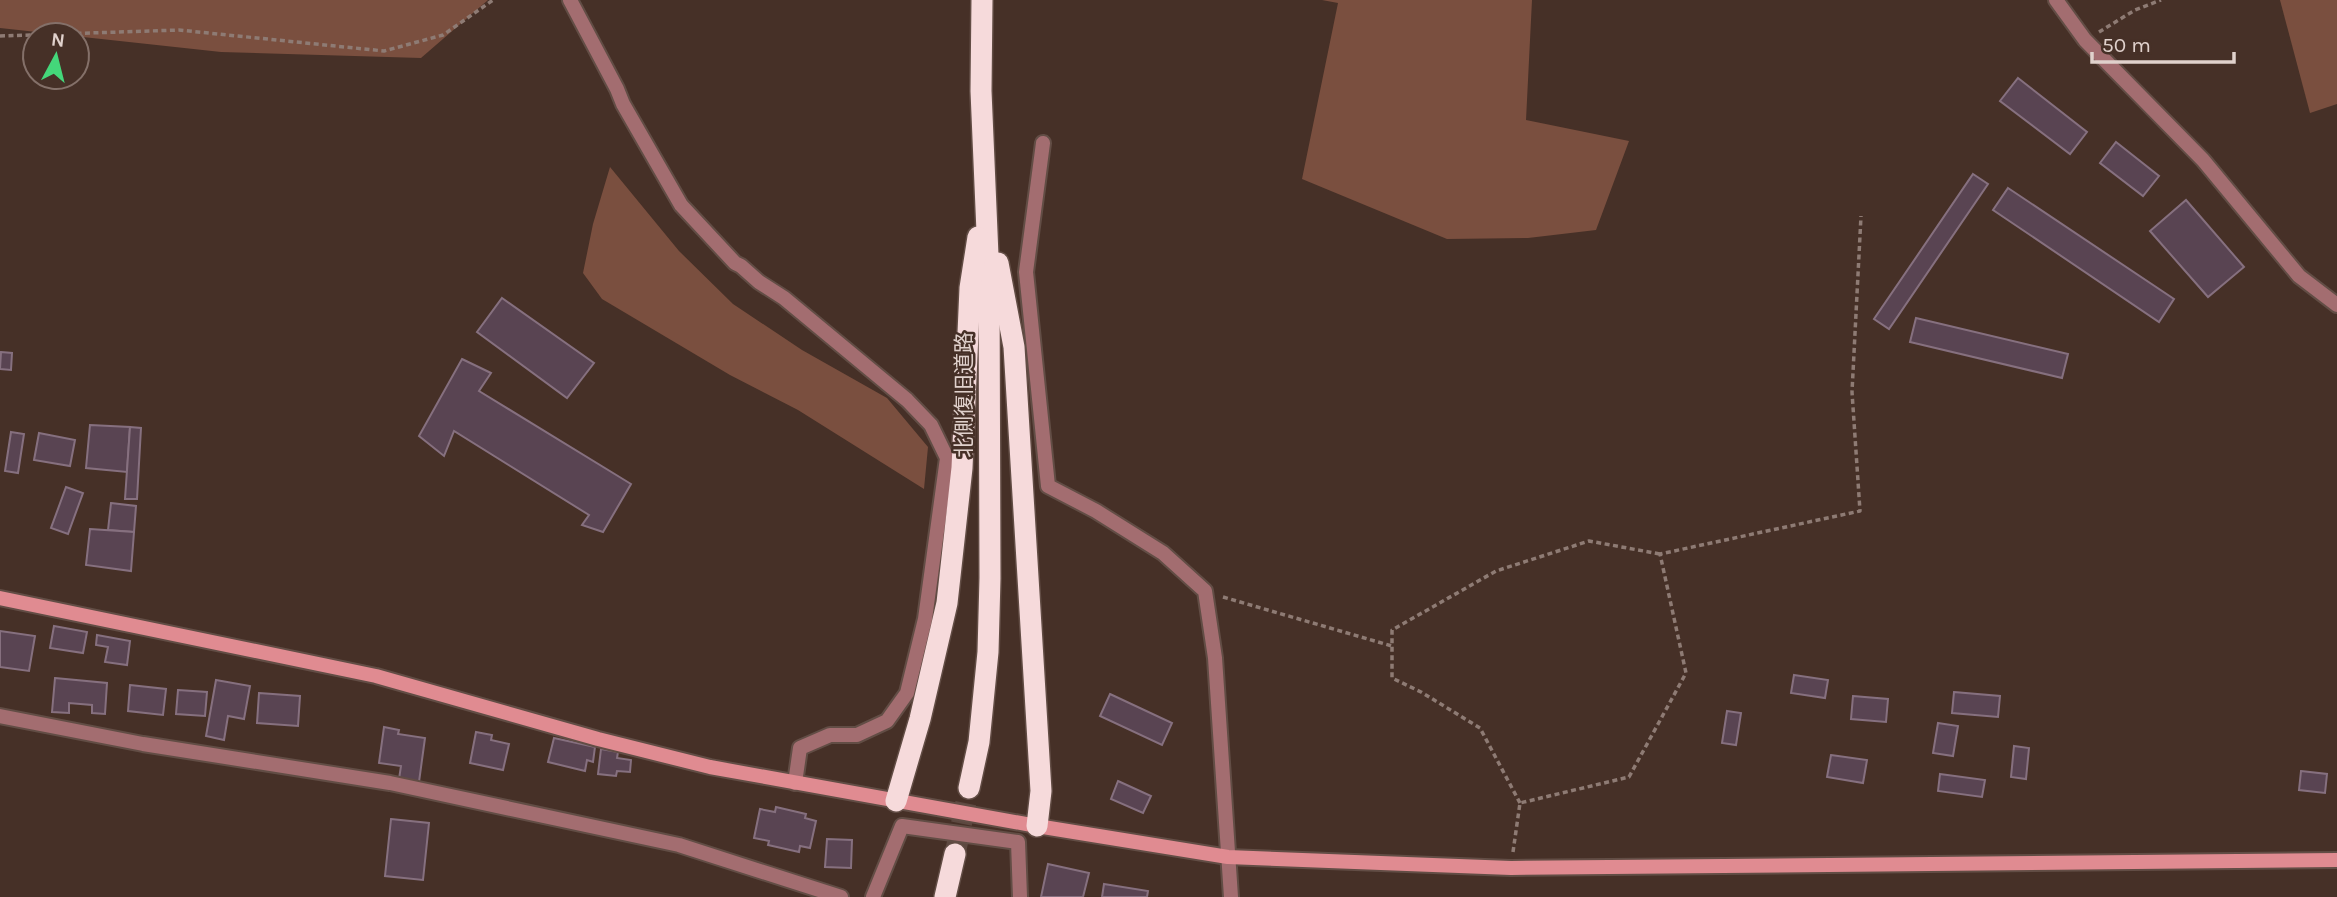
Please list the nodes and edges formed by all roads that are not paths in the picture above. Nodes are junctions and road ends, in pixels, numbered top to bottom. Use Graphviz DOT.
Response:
graph roads {
  1 [pos="570,0"];
  2 [pos="982,0"];
  3 [pos="2056,0"];
  4 [pos="1043,144"];
  5 [pos="985,195"];
  6 [pos="2337,305"];
  7 [pos="0,598"];
  8 [pos="0,716"];
  9 [pos="795,783"];
  10 [pos="969,788"];
  11 [pos="896,801"];
  12 [pos="1037,826"];
  13 [pos="955,854"];
  14 [pos="1228,857"];
  15 [pos="2337,860"];
  16 [pos="841,897"];
  17 [pos="873,897"];
  18 [pos="945,897"];
  19 [pos="1020,897"];
  20 [pos="1231,897"];
  1 -- 9 [label="street"];
  2 -- 5 [label="highway, 北側復旧道路"];
  3 -- 6 [label="street"];
  4 -- 14 [label="street"];
  5 -- 10 [label="highway, 北側復旧道路"];
  5 -- 11 [label="highway"];
  5 -- 12 [label="highway"];
  7 -- 9 [label="street"];
  8 -- 16 [label="street"];
  9 -- 11 [label="street"];
  11 -- 12 [label="street"];
  12 -- 14 [label="street"];
  13 -- 18 [label="highway"];
  14 -- 15 [label="street"];
  14 -- 20 [label="street"];
  17 -- 19 [label="street"];
}
